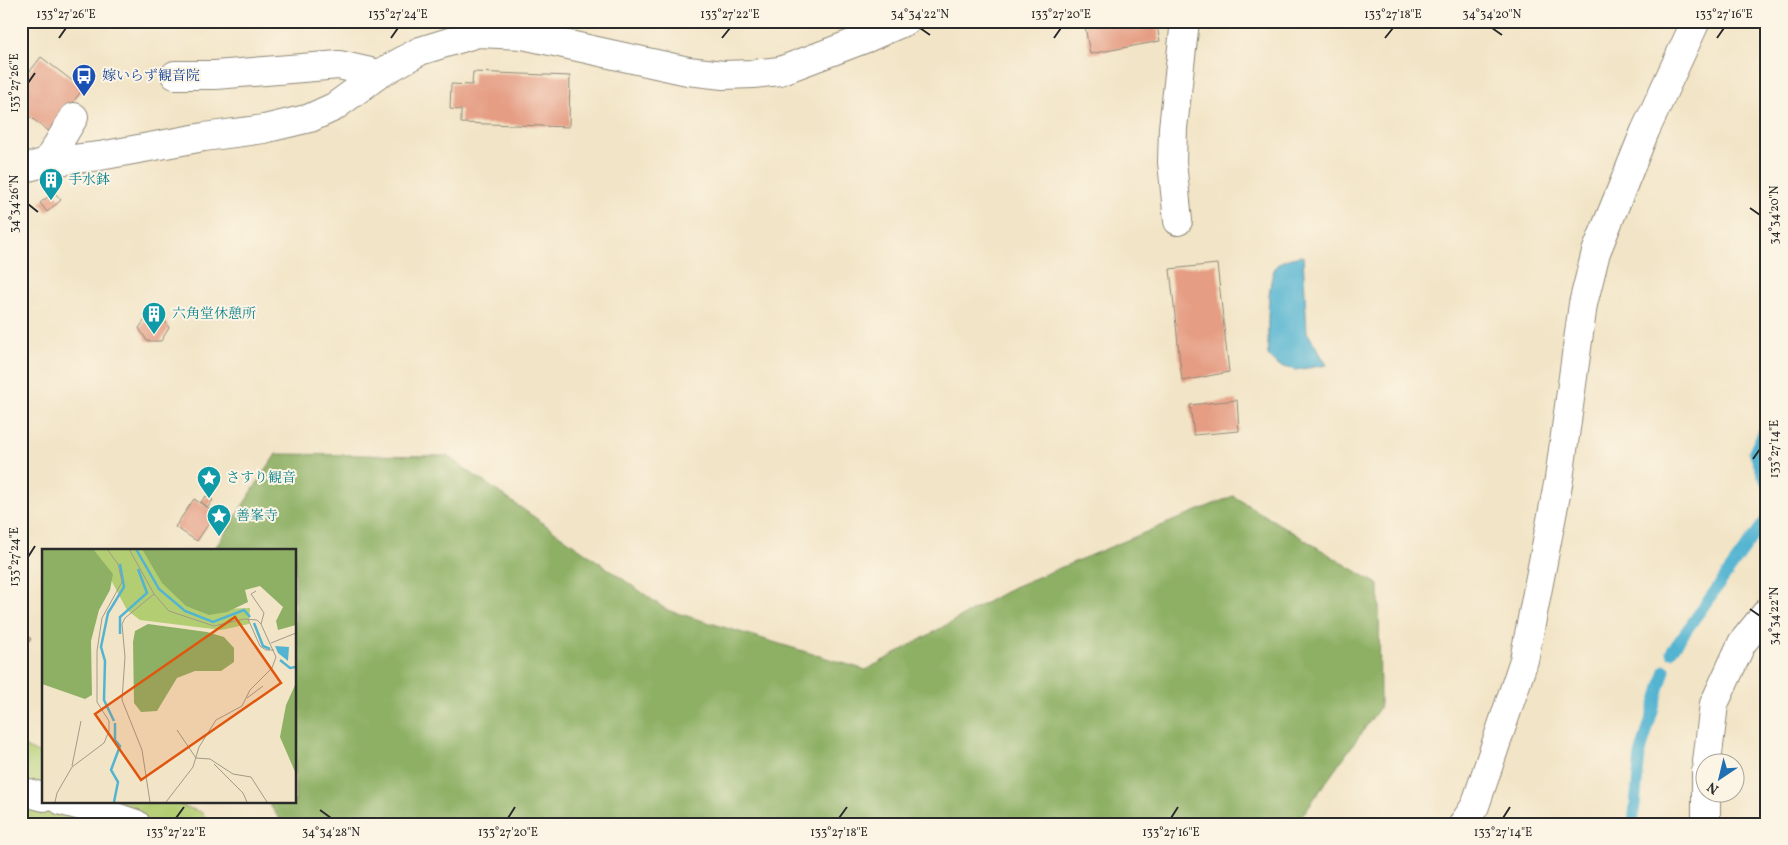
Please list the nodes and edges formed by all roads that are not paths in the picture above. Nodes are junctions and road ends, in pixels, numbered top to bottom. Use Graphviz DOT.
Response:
graph roads {
  1 [pos="906,21"];
  2 [pos="1185,21"];
  3 [pos="1696,21"];
  4 [pos="379,74"];
  5 [pos="175,75"];
  6 [pos="74,117"];
  7 [pos="34,165"];
  8 [pos="1178,221"];
  9 [pos="1767,612"];
  10 [pos="1708,752"];
  11 [pos="21,791"];
  12 [pos="42,796"];
  13 [pos="66,802"];
  14 [pos="1706,802"];
  15 [pos="136,824"];
  16 [pos="1464,824"];
  17 [pos="1706,824"];
  1 -- 4 [label="street"];
  2 -- 8 [label="street"];
  3 -- 16 [label="street"];
  4 -- 5 [label="street"];
  4 -- 7 [label="street"];
  6 -- 7 [label="street"];
  9 -- 10 [label="street"];
  11 -- 12 [label="street"];
  13 -- 15 [label="street"];
  14 -- 17 [label="street"];
}
